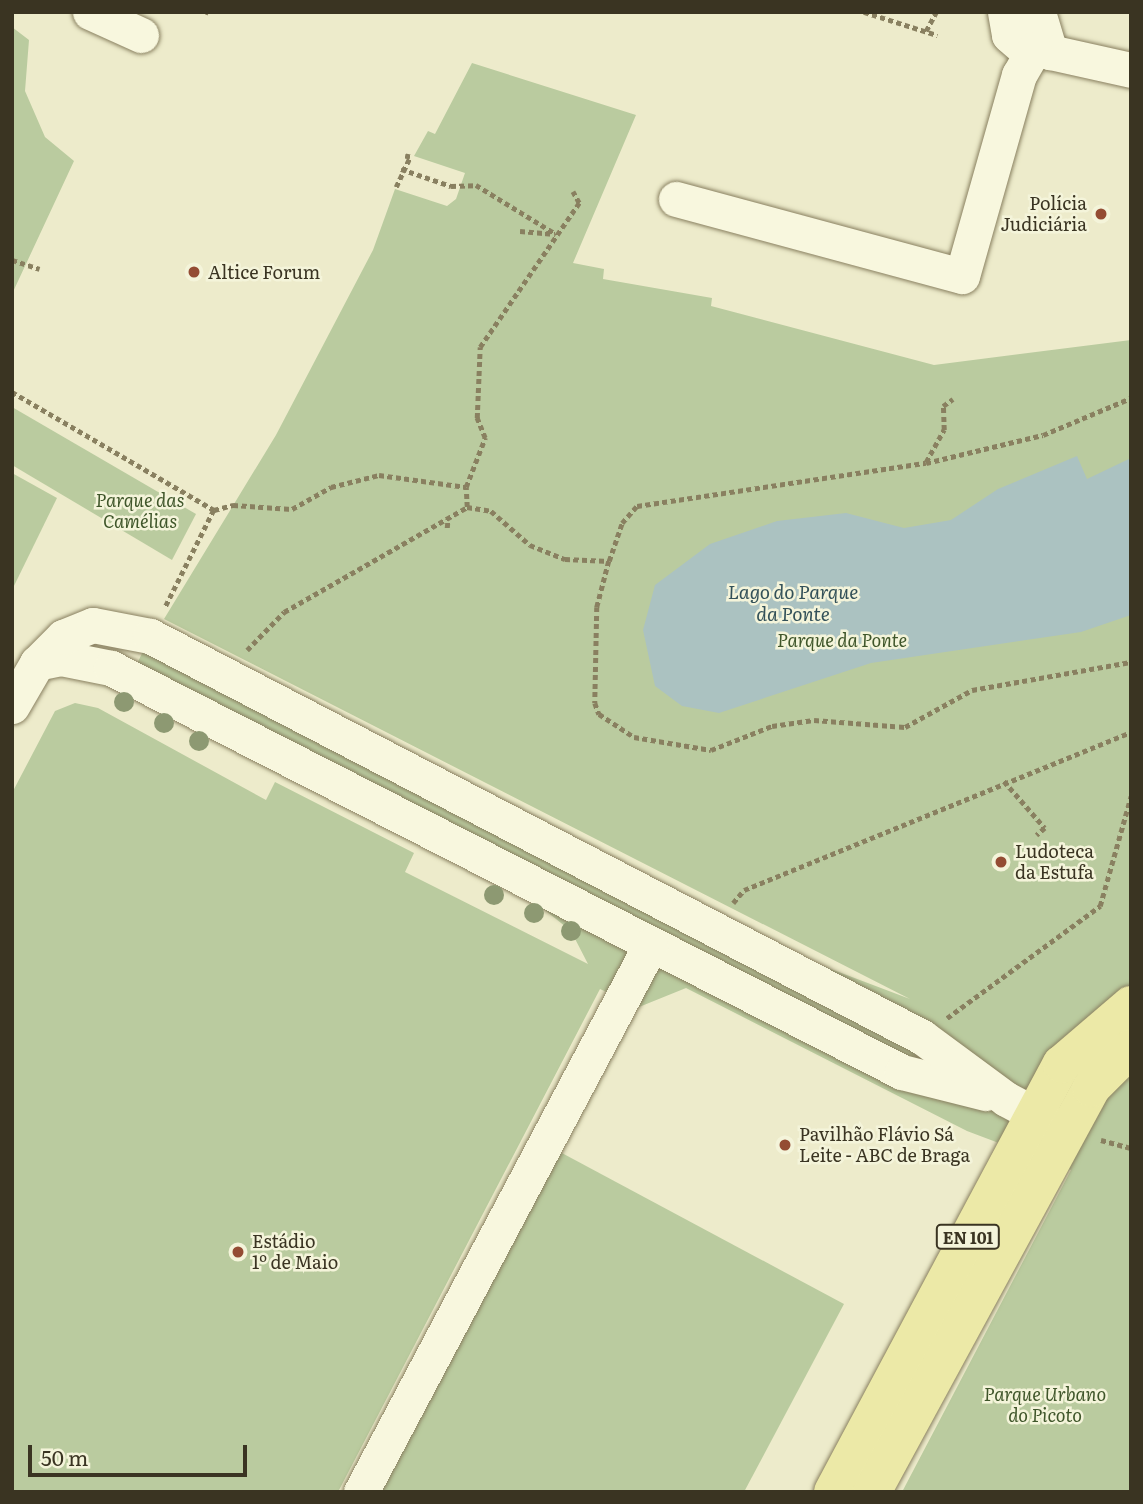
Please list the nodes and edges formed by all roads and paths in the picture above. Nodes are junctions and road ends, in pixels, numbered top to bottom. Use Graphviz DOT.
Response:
graph roads {
  1 [pos="89,12"];
  2 [pos="864,12"];
  3 [pos="936,12"];
  4 [pos="1005,12"];
  5 [pos="1038,12"];
  6 [pos="926,31"];
  7 [pos="937,35"];
  8 [pos="141,36"];
  9 [pos="1042,50"];
  10 [pos="1131,70"];
  11 [pos="406,160"];
  12 [pos="403,170"];
  13 [pos="398,183"];
  14 [pos="572,192"];
  15 [pos="676,199"];
  16 [pos="520,231"];
  17 [pos="556,234"];
  18 [pos="12,260"];
  19 [pos="40,269"];
  20 [pos="12,392"];
  21 [pos="1131,398"];
  22 [pos="953,399"];
  23 [pos="926,463"];
  24 [pos="466,487"];
  25 [pos="467,507"];
  26 [pos="215,510"];
  27 [pos="448,516"];
  28 [pos="447,528"];
  29 [pos="609,561"];
  30 [pos="150,636"];
  31 [pos="1131,662"];
  32 [pos="37,663"];
  33 [pos="230,675"];
  34 [pos="12,706"];
  35 [pos="1131,732"];
  36 [pos="1004,780"];
  37 [pos="1131,796"];
  38 [pos="1037,835"];
  39 [pos="714,925"];
  40 [pos="650,946"];
  41 [pos="1131,1005"];
  42 [pos="922,1037"];
  43 [pos="1131,1048"];
  44 [pos="1051,1121"];
  45 [pos="1131,1148"];
  46 [pos="361,1492"];
  47 [pos="833,1492"];
  48 [pos="872,1492"];
  1 -- 8 [label="lane"];
  2 -- 6 [label="path"];
  3 -- 6 [label="path"];
  4 -- 9 [label="lane"];
  5 -- 9 [label="lane"];
  6 -- 7 [label="path"];
  9 -- 10 [label="lane"];
  9 -- 15 [label="lane"];
  11 -- 12 [label="path"];
  12 -- 13 [label="path"];
  12 -- 17 [label="path"];
  14 -- 17 [label="path"];
  16 -- 17 [label="path"];
  17 -- 24 [label="path"];
  18 -- 19 [label="path"];
  20 -- 26 [label="path"];
  21 -- 23 [label="path"];
  22 -- 23 [label="path"];
  23 -- 29 [label="path"];
  24 -- 25 [label="path"];
  24 -- 26 [label="path"];
  25 -- 27 [label="path"];
  25 -- 29 [label="path"];
  26 -- 30 [label="path"];
  27 -- 28 [label="path"];
  27 -- 33 [label="path"];
  29 -- 31 [label="path"];
  30 -- 32 [label="lane"];
  30 -- 33 [label="lane"];
  32 -- 34 [label="lane"];
  32 -- 40 [label="lane"];
  33 -- 39 [label="lane"];
  35 -- 36 [label="path"];
  36 -- 38 [label="path"];
  36 -- 39 [label="path"];
  37 -- 42 [label="path"];
  39 -- 42 [label="lane"];
  40 -- 44 [label="lane"];
  40 -- 46 [label="lane"];
  41 -- 44 [label="main road, EN 101"];
  42 -- 44 [label="lane"];
  43 -- 44 [label="main road, EN 101"];
  44 -- 45 [label="path"];
  44 -- 47 [label="main road, EN 101"];
  44 -- 48 [label="main road, EN 101"];
}
